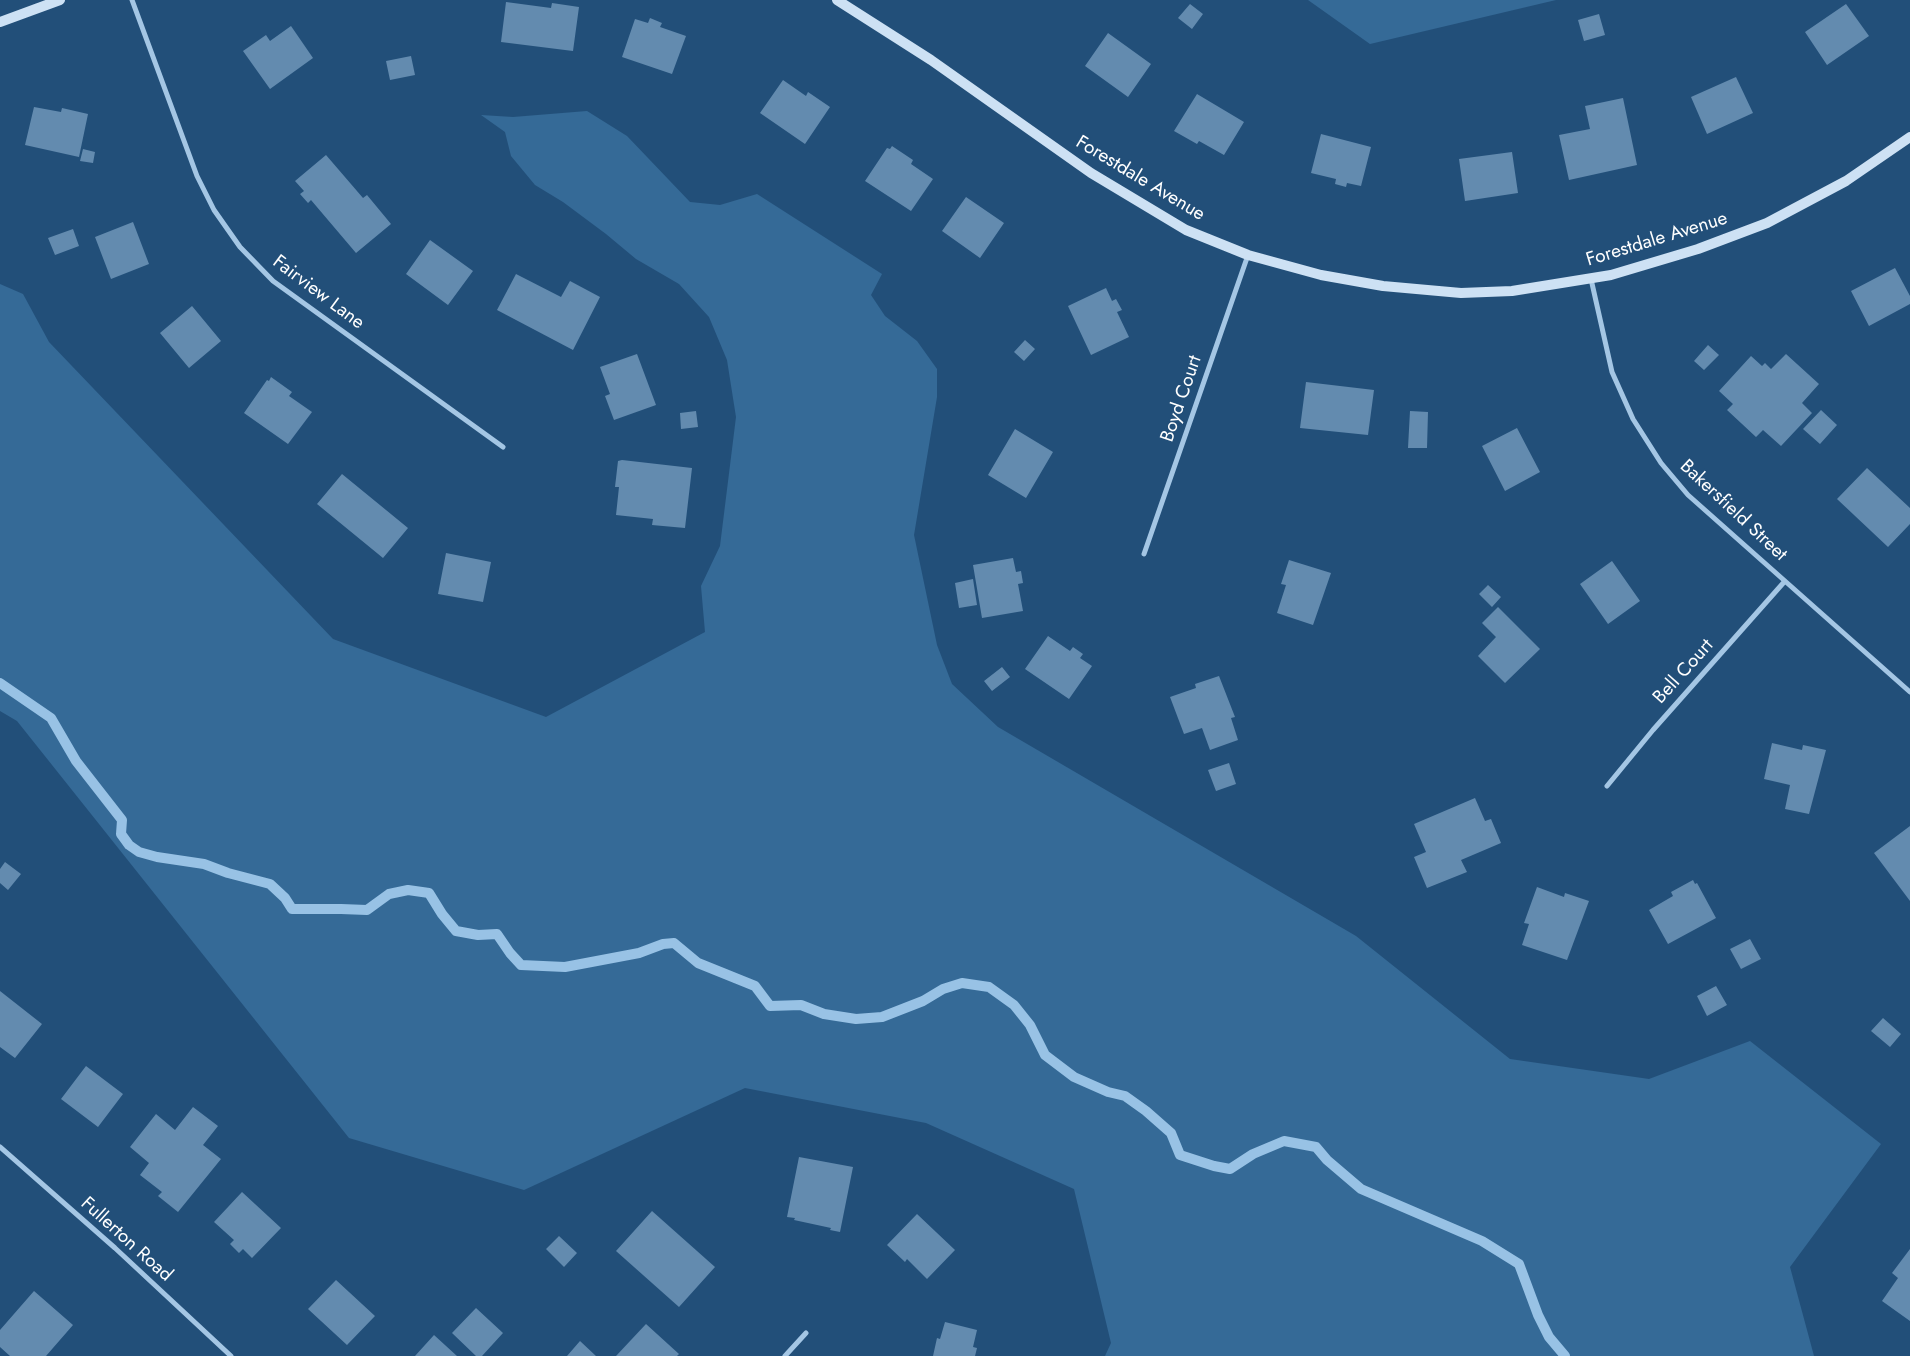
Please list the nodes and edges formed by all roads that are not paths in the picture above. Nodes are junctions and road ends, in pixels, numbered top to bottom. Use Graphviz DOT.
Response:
graph roads {
  1 [pos="60,0"];
  2 [pos="132,0"];
  3 [pos="840,1"];
  4 [pos="0,22"];
  5 [pos="1910,137"];
  6 [pos="1248,254"];
  7 [pos="1591,279"];
  8 [pos="503,447"];
  9 [pos="1144,554"];
  10 [pos="1785,581"];
  11 [pos="1910,692"];
  12 [pos="1607,786"];
  13 [pos="0,1147"];
  14 [pos="806,1333"];
  15 [pos="231,1356"];
  16 [pos="784,1356"];
  1 -- 4 [label="street"];
  2 -- 8 [label="street, Fairview Lane"];
  3 -- 6 [label="street, Forestdale Avenue"];
  5 -- 7 [label="street, Forestdale Avenue"];
  6 -- 7 [label="street, Forestdale Avenue"];
  6 -- 9 [label="street, Boyd Court"];
  7 -- 10 [label="street, Bakersfield Street"];
  10 -- 11 [label="street, Bakersfield Street"];
  10 -- 12 [label="street, Bell Court"];
  13 -- 15 [label="street, Fullerton Road"];
  14 -- 16 [label="street"];
}
